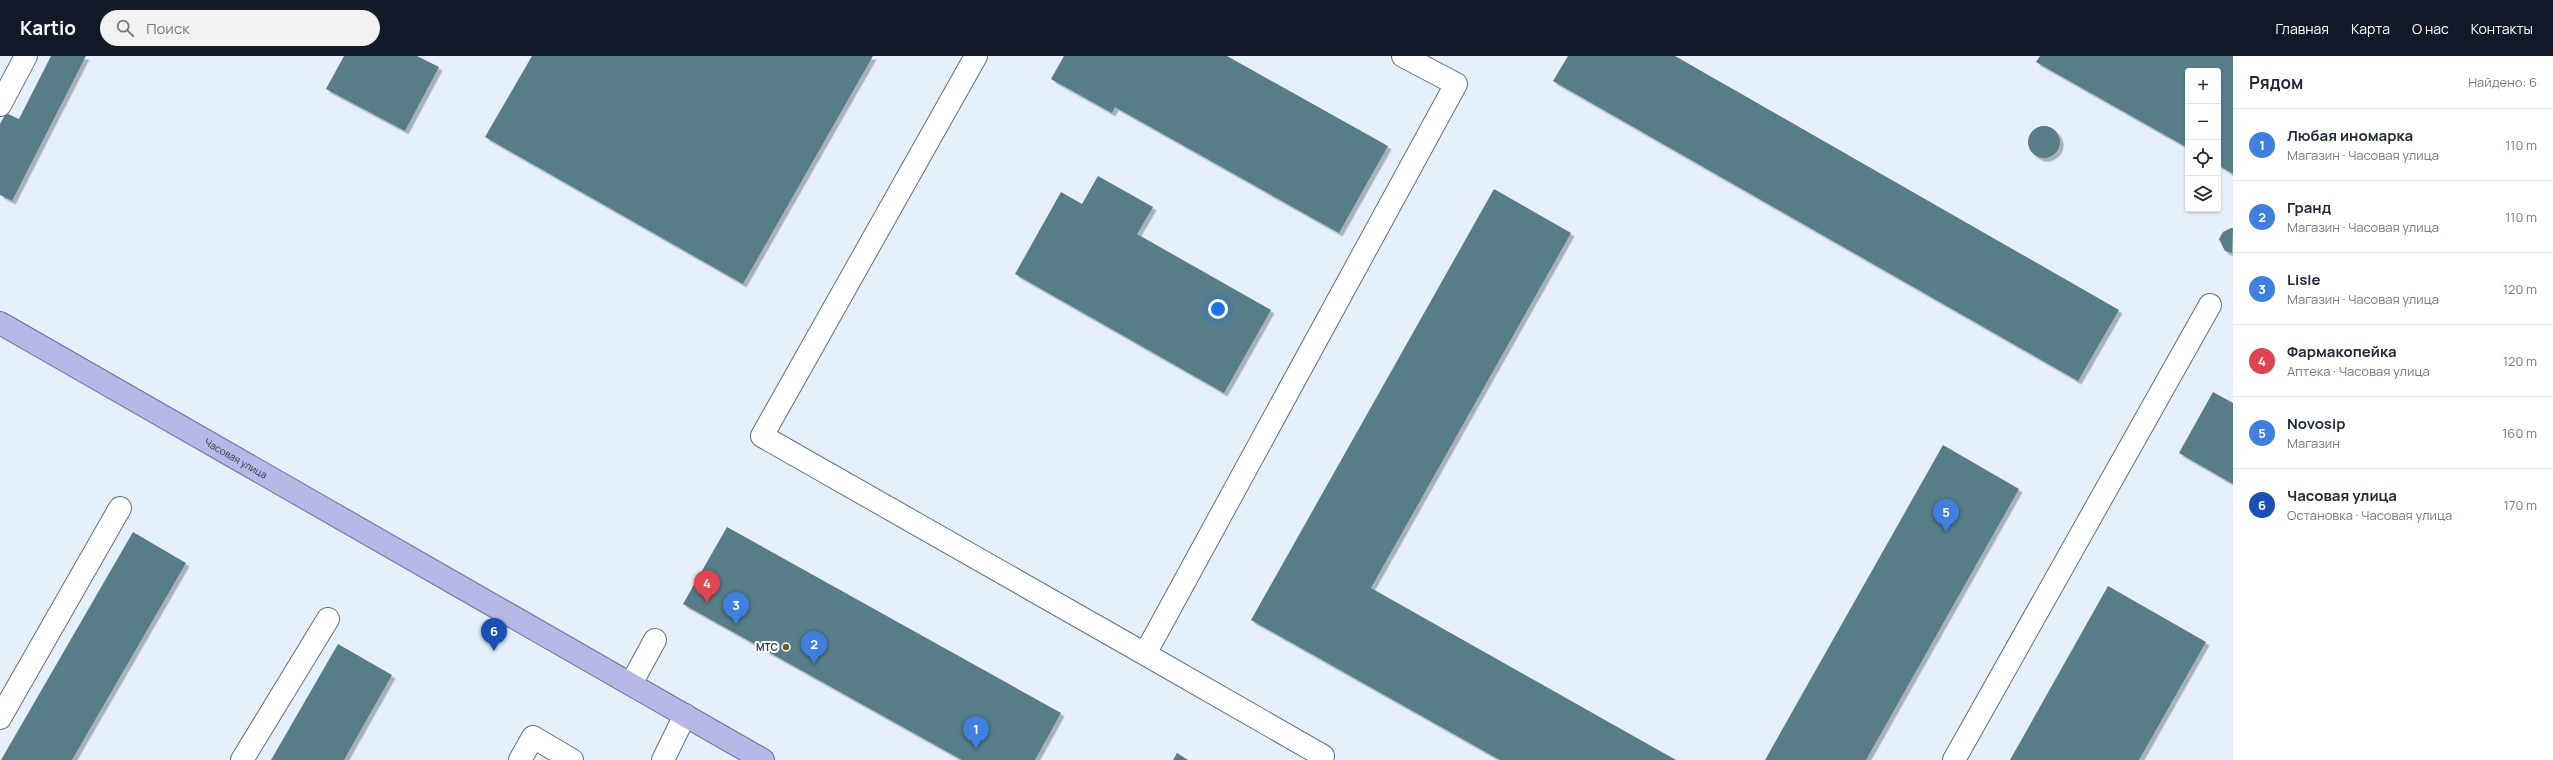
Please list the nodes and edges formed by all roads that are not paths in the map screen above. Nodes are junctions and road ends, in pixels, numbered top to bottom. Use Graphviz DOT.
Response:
graph roads {
  1 [pos="26,56"];
  2 [pos="976,56"];
  3 [pos="1403,56"];
  4 [pos="0,106"];
  5 [pos="2210,305"];
  6 [pos="0,323"];
  7 [pos="120,508"];
  8 [pos="328,619"];
  9 [pos="655,640"];
  10 [pos="1145,654"];
  11 [pos="631,684"];
  12 [pos="685,715"];
  13 [pos="0,718"];
  14 [pos="1325,759"];
  15 [pos="242,760"];
  16 [pos="520,760"];
  17 [pos="572,760"];
  18 [pos="662,760"];
  19 [pos="763,760"];
  20 [pos="1954,760"];
  1 -- 4 [label="lane"];
  2 -- 10 [label="lane"];
  3 -- 10 [label="lane"];
  5 -- 20 [label="lane"];
  6 -- 11 [label="main road, Часовая улица"];
  7 -- 13 [label="lane"];
  8 -- 15 [label="lane"];
  9 -- 11 [label="lane"];
  10 -- 14 [label="lane"];
  11 -- 12 [label="main road, Часовая улица"];
  12 -- 18 [label="lane"];
  12 -- 19 [label="main road, Часовая улица"];
  16 -- 17 [label="lane"];
}
